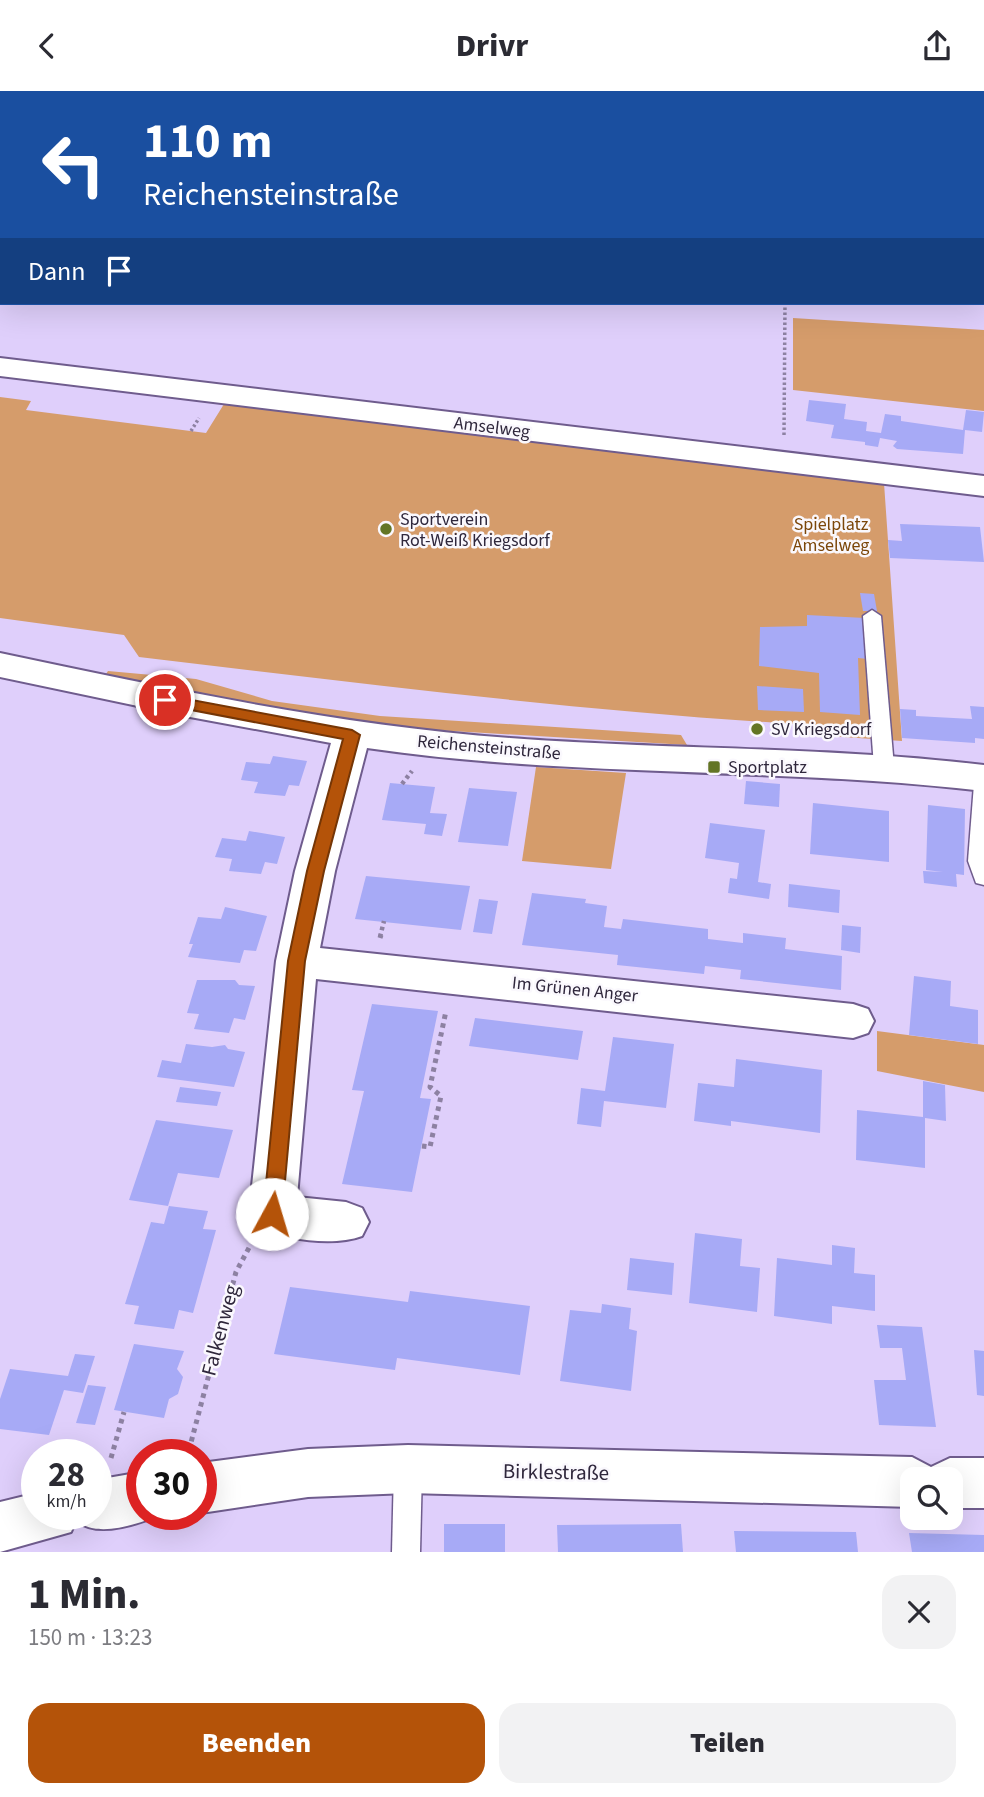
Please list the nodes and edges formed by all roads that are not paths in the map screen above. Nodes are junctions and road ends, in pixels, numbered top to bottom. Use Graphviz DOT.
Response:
graph roads {
  1 [pos="0,367"];
  2 [pos="984,486"];
  3 [pos="872,616"];
  4 [pos="0,665"];
  5 [pos="352,735"];
  6 [pos="884,767"];
  7 [pos="984,778"];
  8 [pos="984,784"];
  9 [pos="984,877"];
  10 [pos="297,961"];
  11 [pos="853,1021"];
  12 [pos="346,1222"];
  13 [pos="408,1469"];
  14 [pos="900,1482"];
  15 [pos="963,1483"];
  16 [pos="984,1483"];
  17 [pos="217,1486"];
  18 [pos="21,1522"];
  19 [pos="0,1527"];
  20 [pos="406,1552"];
  1 -- 2 [label="street, Amselweg"];
  3 -- 6 [label="lane"];
  4 -- 5 [label="street, Reichensteinstraße"];
  5 -- 6 [label="street, Reichensteinstraße"];
  5 -- 10 [label="street"];
  6 -- 7 [label="street, Reichensteinstraße"];
  8 -- 9 [label="lane"];
  10 -- 11 [label="street, Im Grünen Anger"];
  10 -- 12 [label="street"];
  13 -- 14 [label="street, Birklestraße"];
  13 -- 17 [label="street, Birklestraße"];
  13 -- 20 [label="lane"];
  15 -- 16 [label="street"];
  18 -- 19 [label="street"];
}
